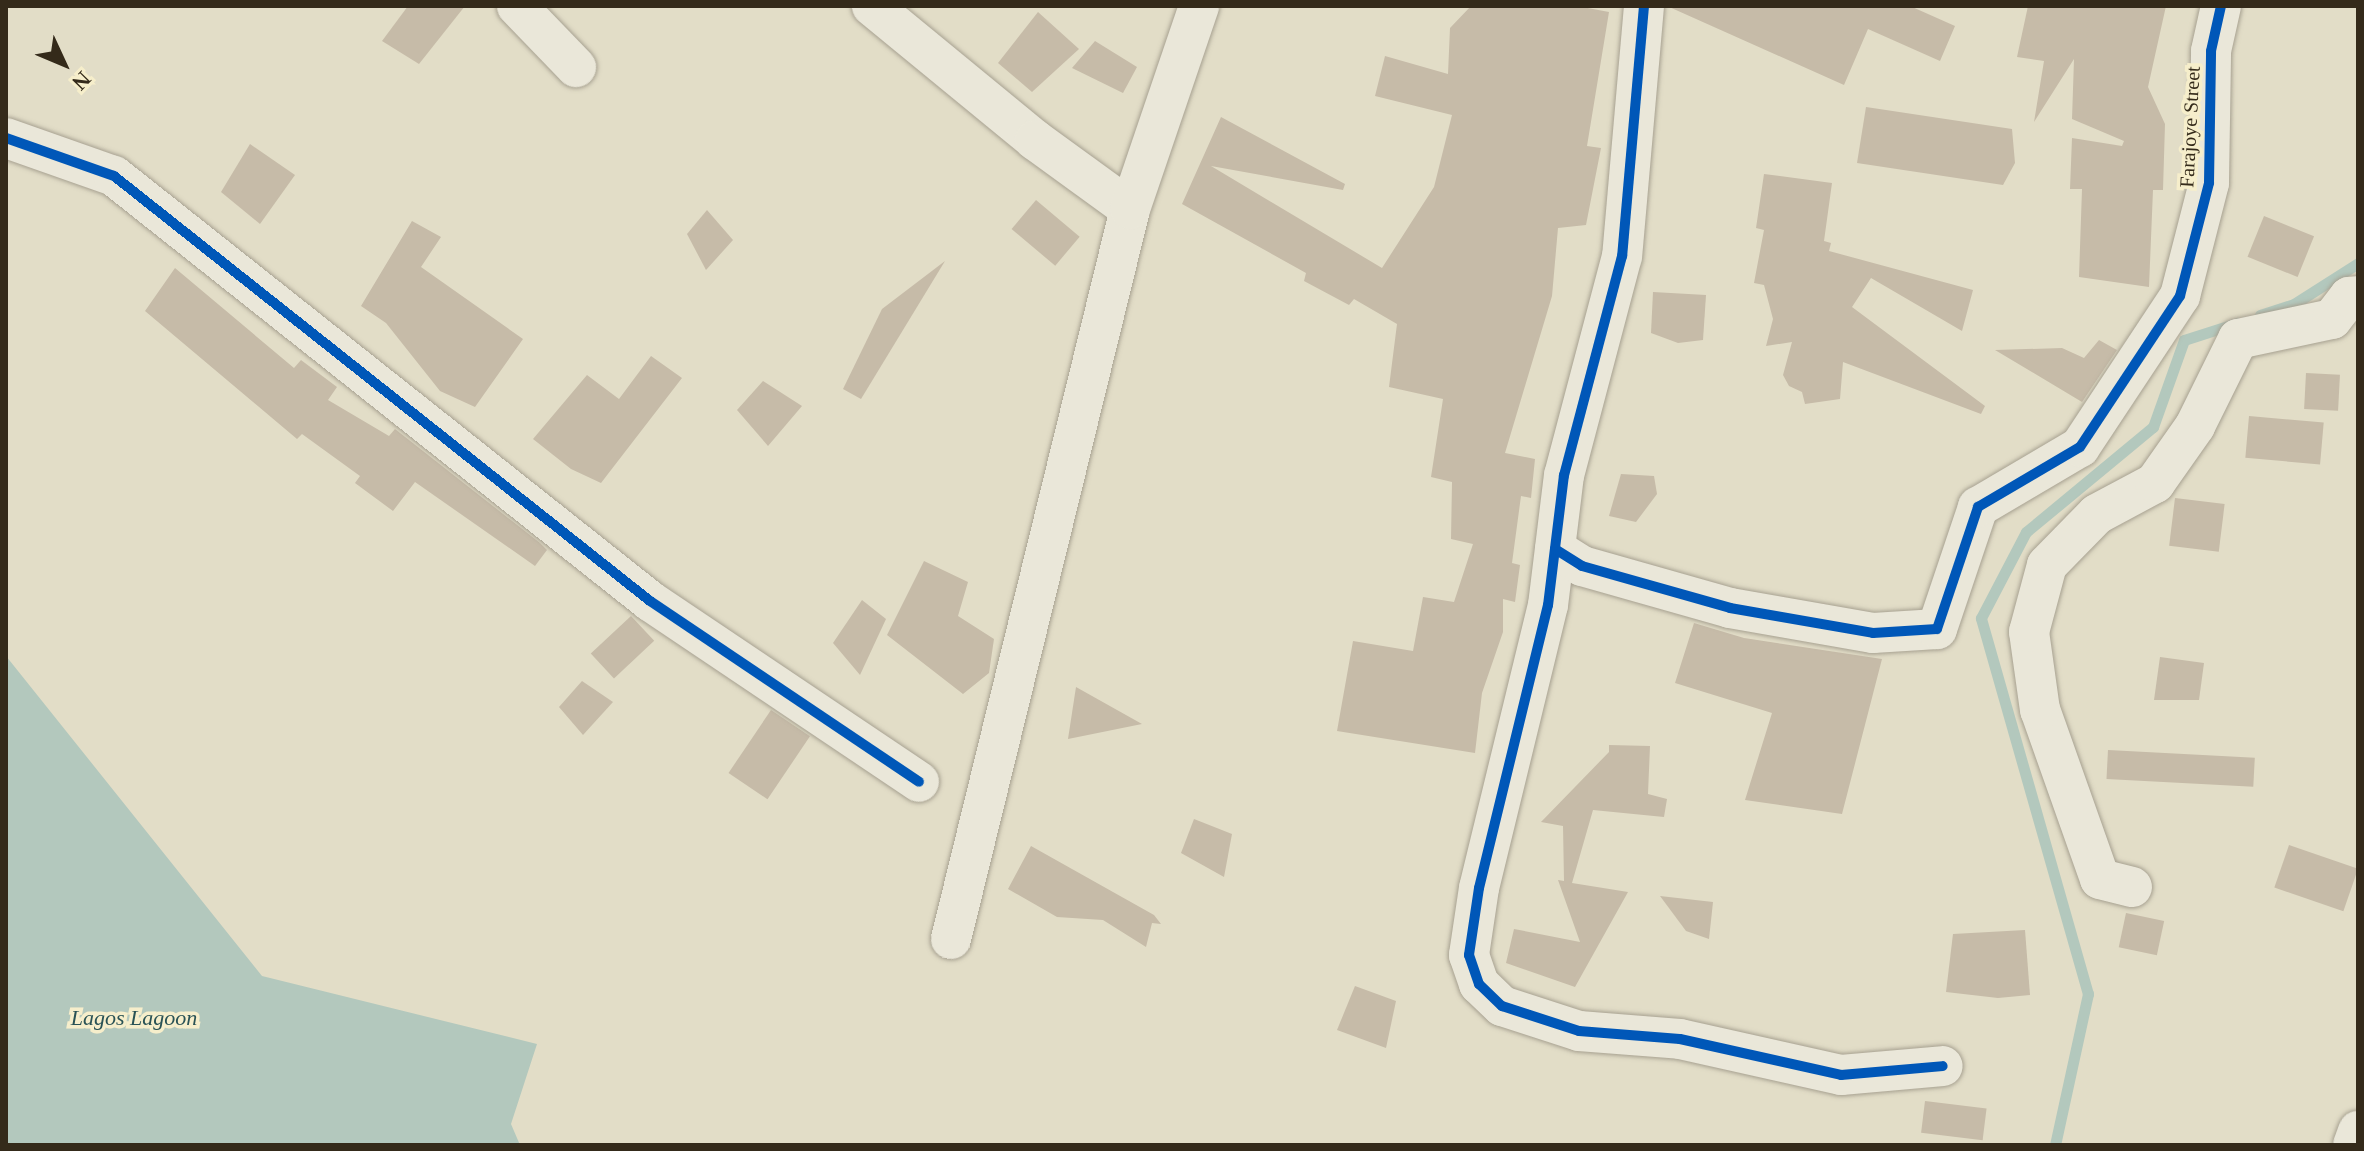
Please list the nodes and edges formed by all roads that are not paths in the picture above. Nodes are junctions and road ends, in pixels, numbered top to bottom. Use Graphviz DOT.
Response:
graph roads {
  1 [pos="517,6"];
  2 [pos="872,6"];
  3 [pos="1199,6"];
  4 [pos="1644,6"];
  5 [pos="2221,6"];
  6 [pos="576,67"];
  7 [pos="6,138"];
  8 [pos="1130,209"];
  9 [pos="2358,296"];
  10 [pos="1555,549"];
  11 [pos="919,782"];
  12 [pos="2132,887"];
  13 [pos="951,939"];
  14 [pos="1943,1066"];
  15 [pos="2358,1131"];
  16 [pos="2353,1145"];
  1 -- 6 [label="street"];
  2 -- 8 [label="street"];
  3 -- 8 [label="street"];
  4 -- 10 [label="street"];
  5 -- 10 [label="street, Farajoye Street"];
  7 -- 11 [label="street"];
  8 -- 13 [label="street"];
  9 -- 12 [label="street"];
  10 -- 14 [label="street"];
  15 -- 16 [label="street"];
}
